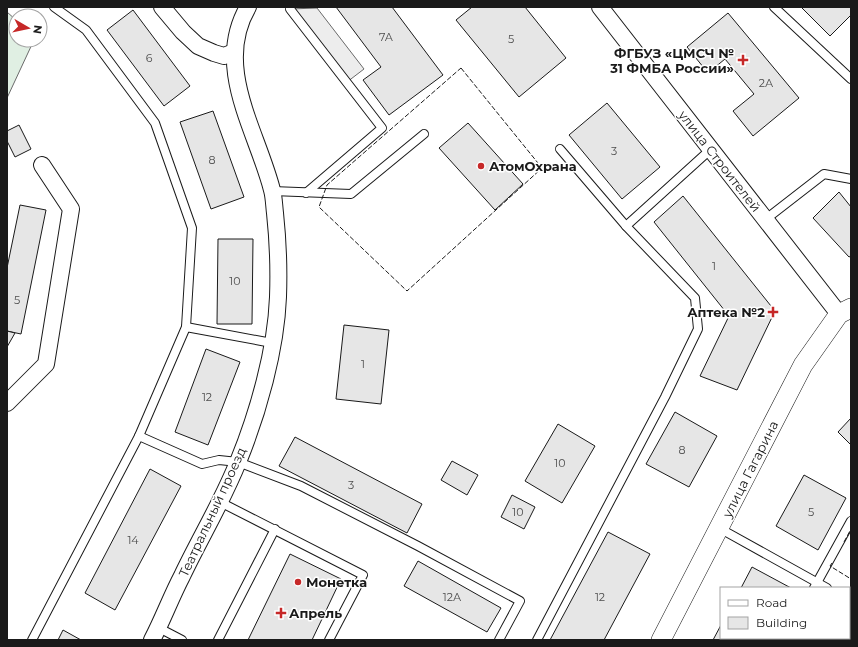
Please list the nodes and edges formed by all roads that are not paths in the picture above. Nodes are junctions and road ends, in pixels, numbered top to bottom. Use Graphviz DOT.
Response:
graph roads {
  1 [pos="54,7"];
  2 [pos="162,7"];
  3 [pos="248,7"];
  4 [pos="600,7"];
  5 [pos="774,7"];
  6 [pos="290,9"];
  7 [pos="234,52"];
  8 [pos="851,79"];
  9 [pos="424,134"];
  10 [pos="711,149"];
  11 [pos="560,150"];
  12 [pos="42,165"];
  13 [pos="851,179"];
  14 [pos="272,191"];
  15 [pos="306,193"];
  16 [pos="766,219"];
  17 [pos="626,226"];
  18 [pos="845,311"];
  19 [pos="186,327"];
  20 [pos="272,343"];
  21 [pos="7,404"];
  22 [pos="139,436"];
  23 [pos="238,462"];
  24 [pos="220,502"];
  25 [pos="851,521"];
  26 [pos="719,528"];
  27 [pos="275,530"];
  28 [pos="815,585"];
  29 [pos="155,634"];
  30 [pos="32,640"];
  31 [pos="182,640"];
  32 [pos="218,640"];
  33 [pos="329,640"];
  34 [pos="499,640"];
  35 [pos="537,640"];
  36 [pos="661,640"];
  1 -- 19 [label="lane"];
  2 -- 7 [label="street"];
  3 -- 7 [label="street, Театральный проезд"];
  4 -- 10 [label="street, улица Строителей"];
  5 -- 8 [label="lane"];
  6 -- 15 [label="lane"];
  7 -- 14 [label="street, Театральный проезд"];
  9 -- 15 [label="lane"];
  10 -- 16 [label="street, улица Строителей"];
  10 -- 17 [label="lane"];
  11 -- 17 [label="lane"];
  12 -- 21 [label="street"];
  13 -- 16 [label="lane"];
  14 -- 15 [label="lane"];
  14 -- 20 [label="street, Театральный проезд"];
  16 -- 18 [label="street, улица Строителей"];
  17 -- 35 [label="lane"];
  18 -- 26 [label="street, улица Гагарина"];
  19 -- 20 [label="lane"];
  19 -- 22 [label="lane"];
  20 -- 23 [label="street, Театральный проезд"];
  22 -- 23 [label="lane"];
  22 -- 30 [label="lane"];
  23 -- 24 [label="street, Театральный проезд"];
  23 -- 34 [label="lane"];
  24 -- 27 [label="lane"];
  24 -- 29 [label="street, Театральный проезд"];
  25 -- 28 [label="lane"];
  26 -- 28 [label="lane"];
  26 -- 36 [label="street, улица Гагарина"];
  27 -- 32 [label="lane"];
  27 -- 33 [label="lane"];
  29 -- 31 [label="lane"];
}
